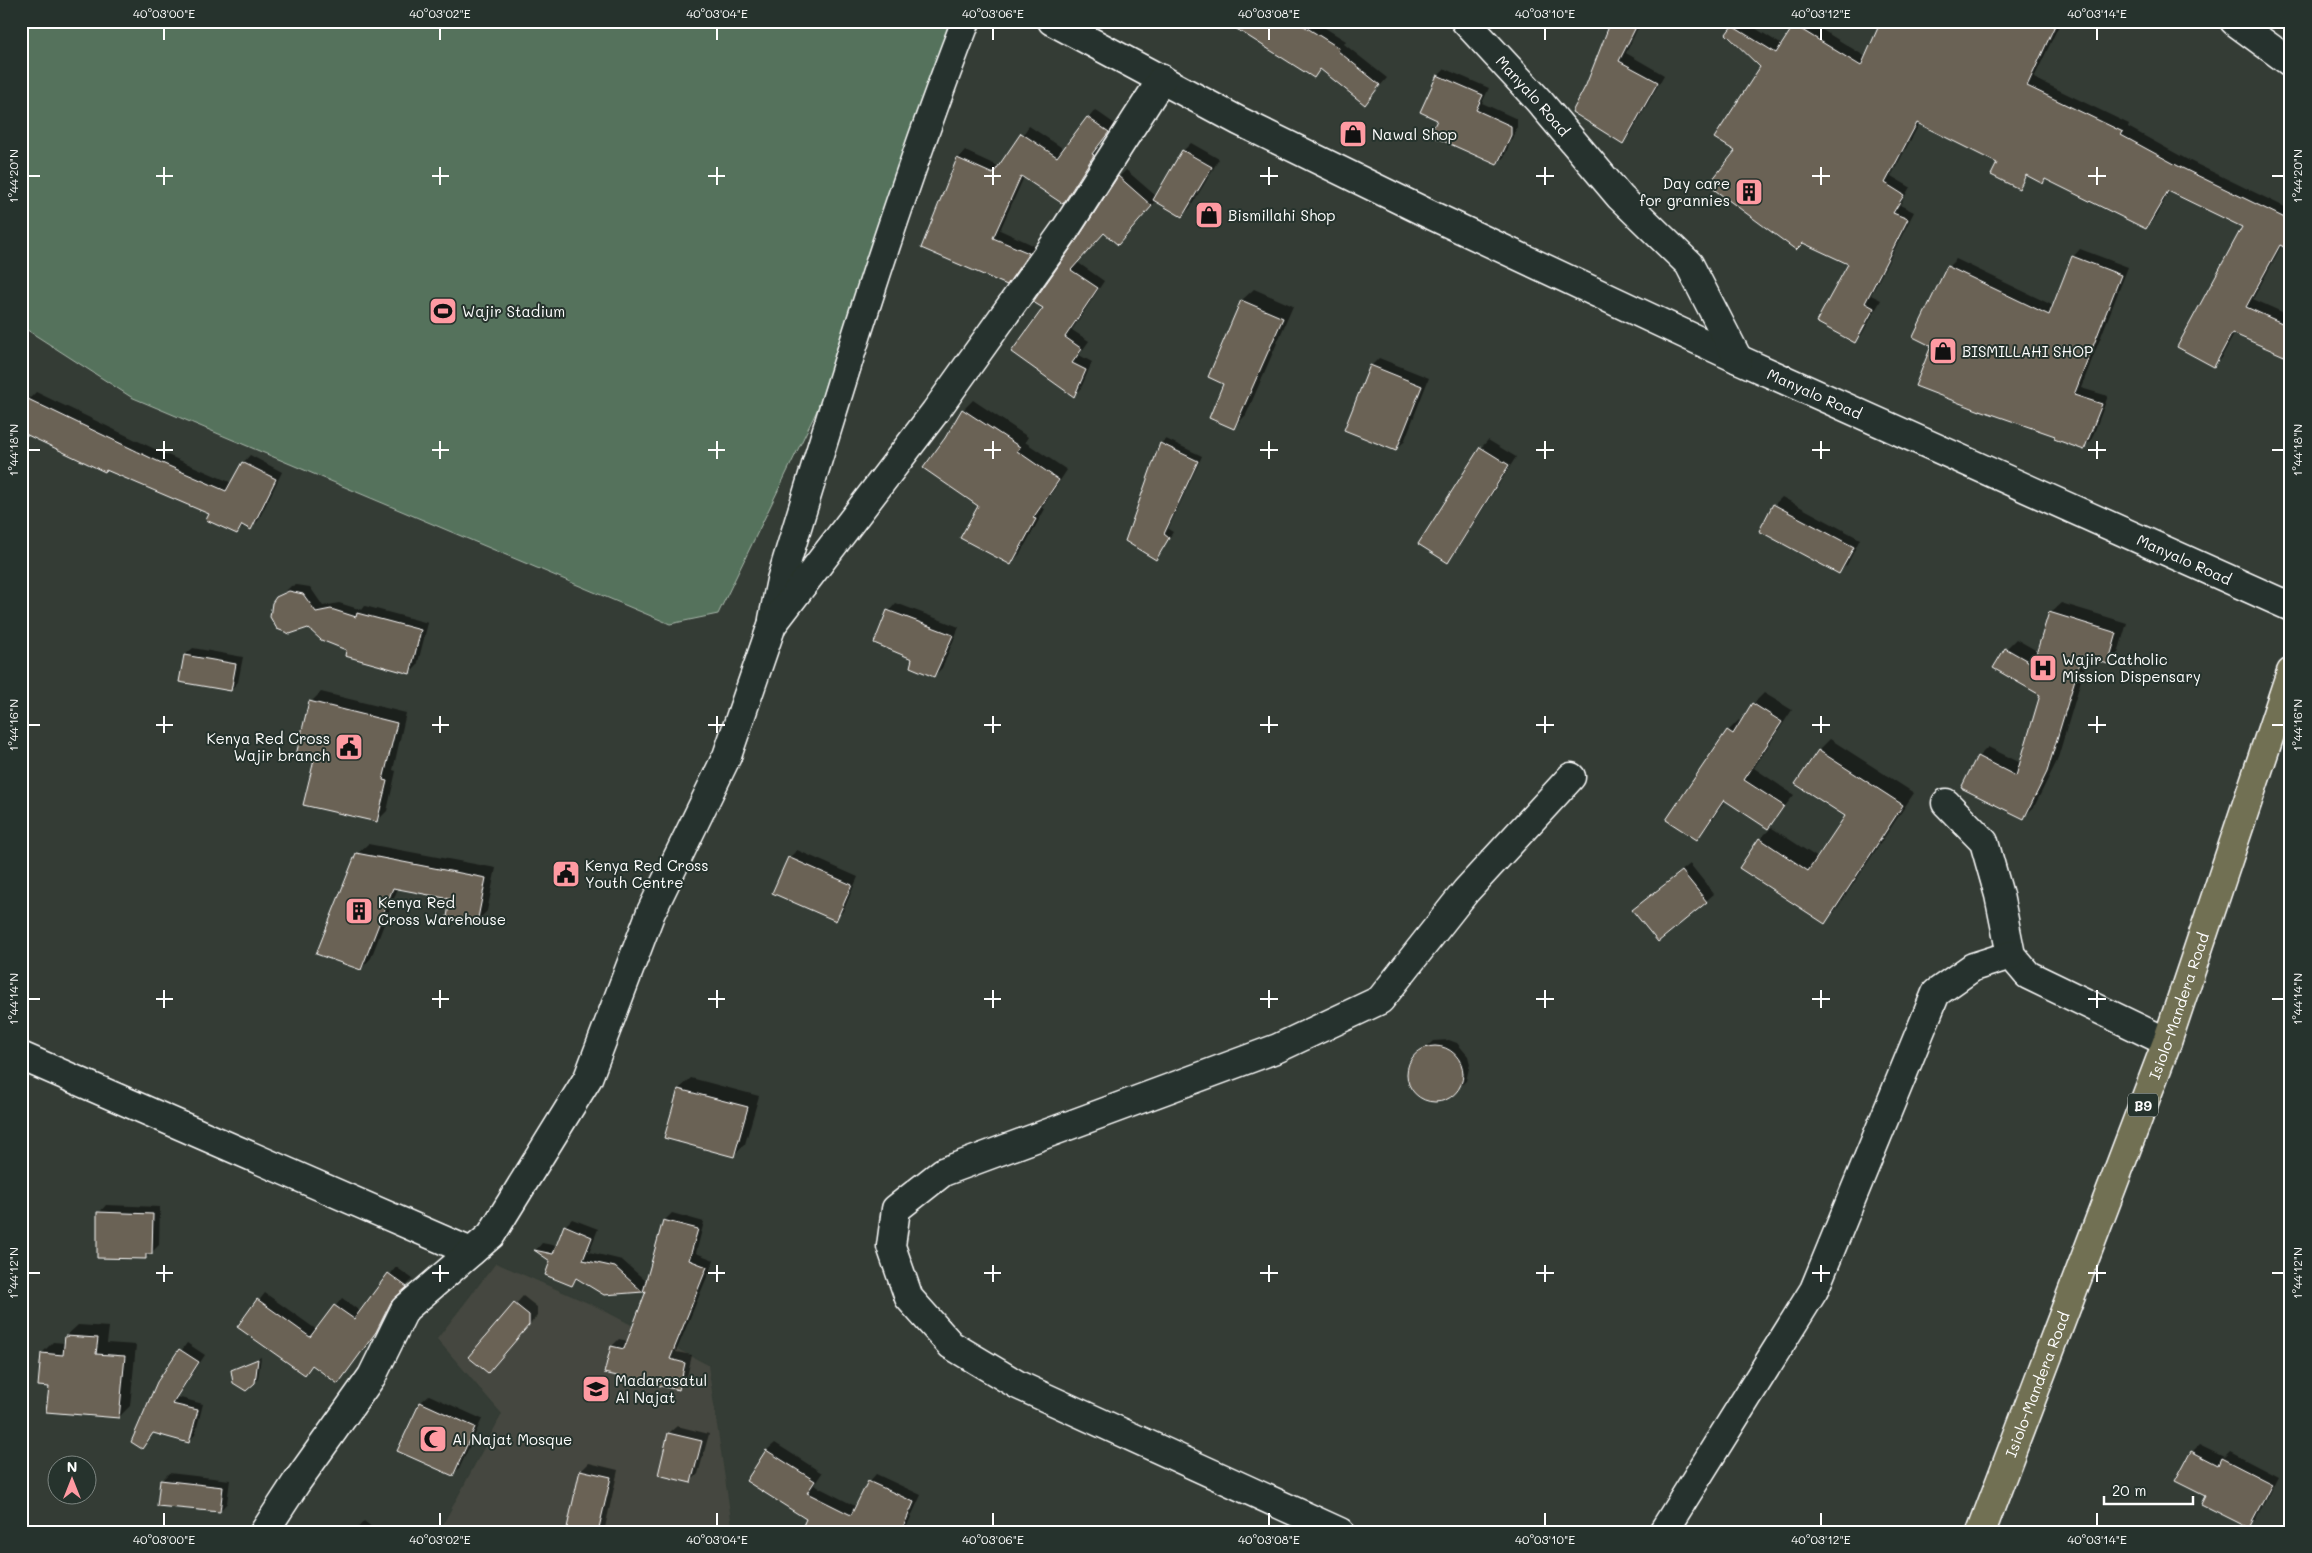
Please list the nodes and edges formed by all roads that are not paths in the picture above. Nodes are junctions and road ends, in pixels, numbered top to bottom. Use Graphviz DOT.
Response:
graph roads {
  1 [pos="966,21"];
  2 [pos="1052,21"];
  3 [pos="1465,21"];
  4 [pos="2234,21"];
  5 [pos="2291,63"];
  6 [pos="1162,80"];
  7 [pos="1738,358"];
  8 [pos="2291,607"];
  9 [pos="772,625"];
  10 [pos="2291,672"];
  11 [pos="1571,777"];
  12 [pos="1946,803"];
  13 [pos="2011,955"];
  14 [pos="2167,1042"];
  15 [pos="21,1056"];
  16 [pos="472,1252"];
  17 [pos="264,1532"];
  18 [pos="1340,1532"];
  19 [pos="1663,1532"];
  20 [pos="1980,1532"];
  1 -- 9 [label="street"];
  2 -- 6 [label="street"];
  3 -- 7 [label="street, Manyalo Road"];
  4 -- 5 [label="street"];
  6 -- 7 [label="street"];
  6 -- 9 [label="street"];
  7 -- 8 [label="street, Manyalo Road"];
  9 -- 16 [label="street"];
  10 -- 14 [label="highway, Isiolo-Mandera Road / B9"];
  11 -- 18 [label="street"];
  12 -- 13 [label="street"];
  13 -- 14 [label="street"];
  13 -- 19 [label="street"];
  14 -- 20 [label="highway, Isiolo-Mandera Road / B9"];
  15 -- 16 [label="street"];
  16 -- 17 [label="street"];
}
